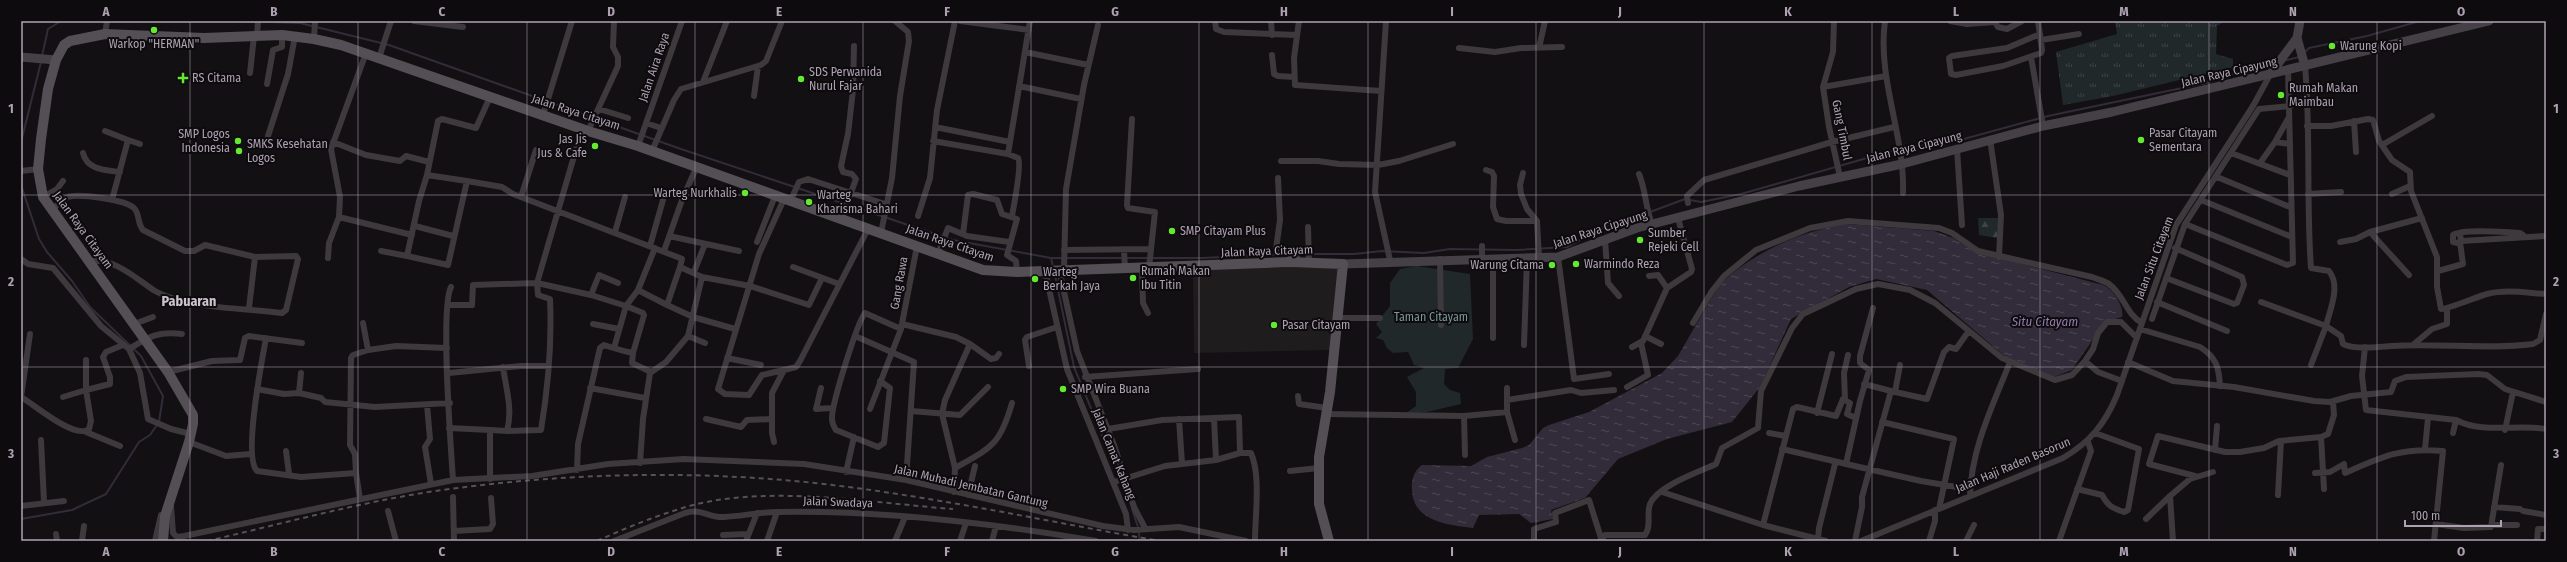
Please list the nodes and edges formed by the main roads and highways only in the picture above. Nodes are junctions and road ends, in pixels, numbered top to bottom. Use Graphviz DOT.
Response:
graph roads {
  1 [pos="2300,21"];
  2 [pos="2489,21"];
  3 [pos="106,26"];
  4 [pos="2297,38"];
  5 [pos="21,57"];
  6 [pos="2303,59"];
  7 [pos="52,60"];
  8 [pos="2271,73"];
  9 [pos="1343,264"];
  10 [pos="163,541"];
  11 [pos="1329,541"];
  1 -- 4 [label="main road"];
  2 -- 6 [label="main road, Jalan Raya Cipayung"];
  3 -- 7 [label="main road, Jalan Raya Citayam"];
  3 -- 9 [label="main road, Jalan Raya Citayam"];
  4 -- 6 [label="main road"];
  4 -- 8 [label="main road"];
  5 -- 7 [label="main road"];
  6 -- 8 [label="main road, Jalan Raya Cipayung"];
  7 -- 10 [label="main road, Jalan Raya Citayam"];
  8 -- 9 [label="main road, Jalan Raya Cipayung"];
  9 -- 11 [label="main road"];
}
